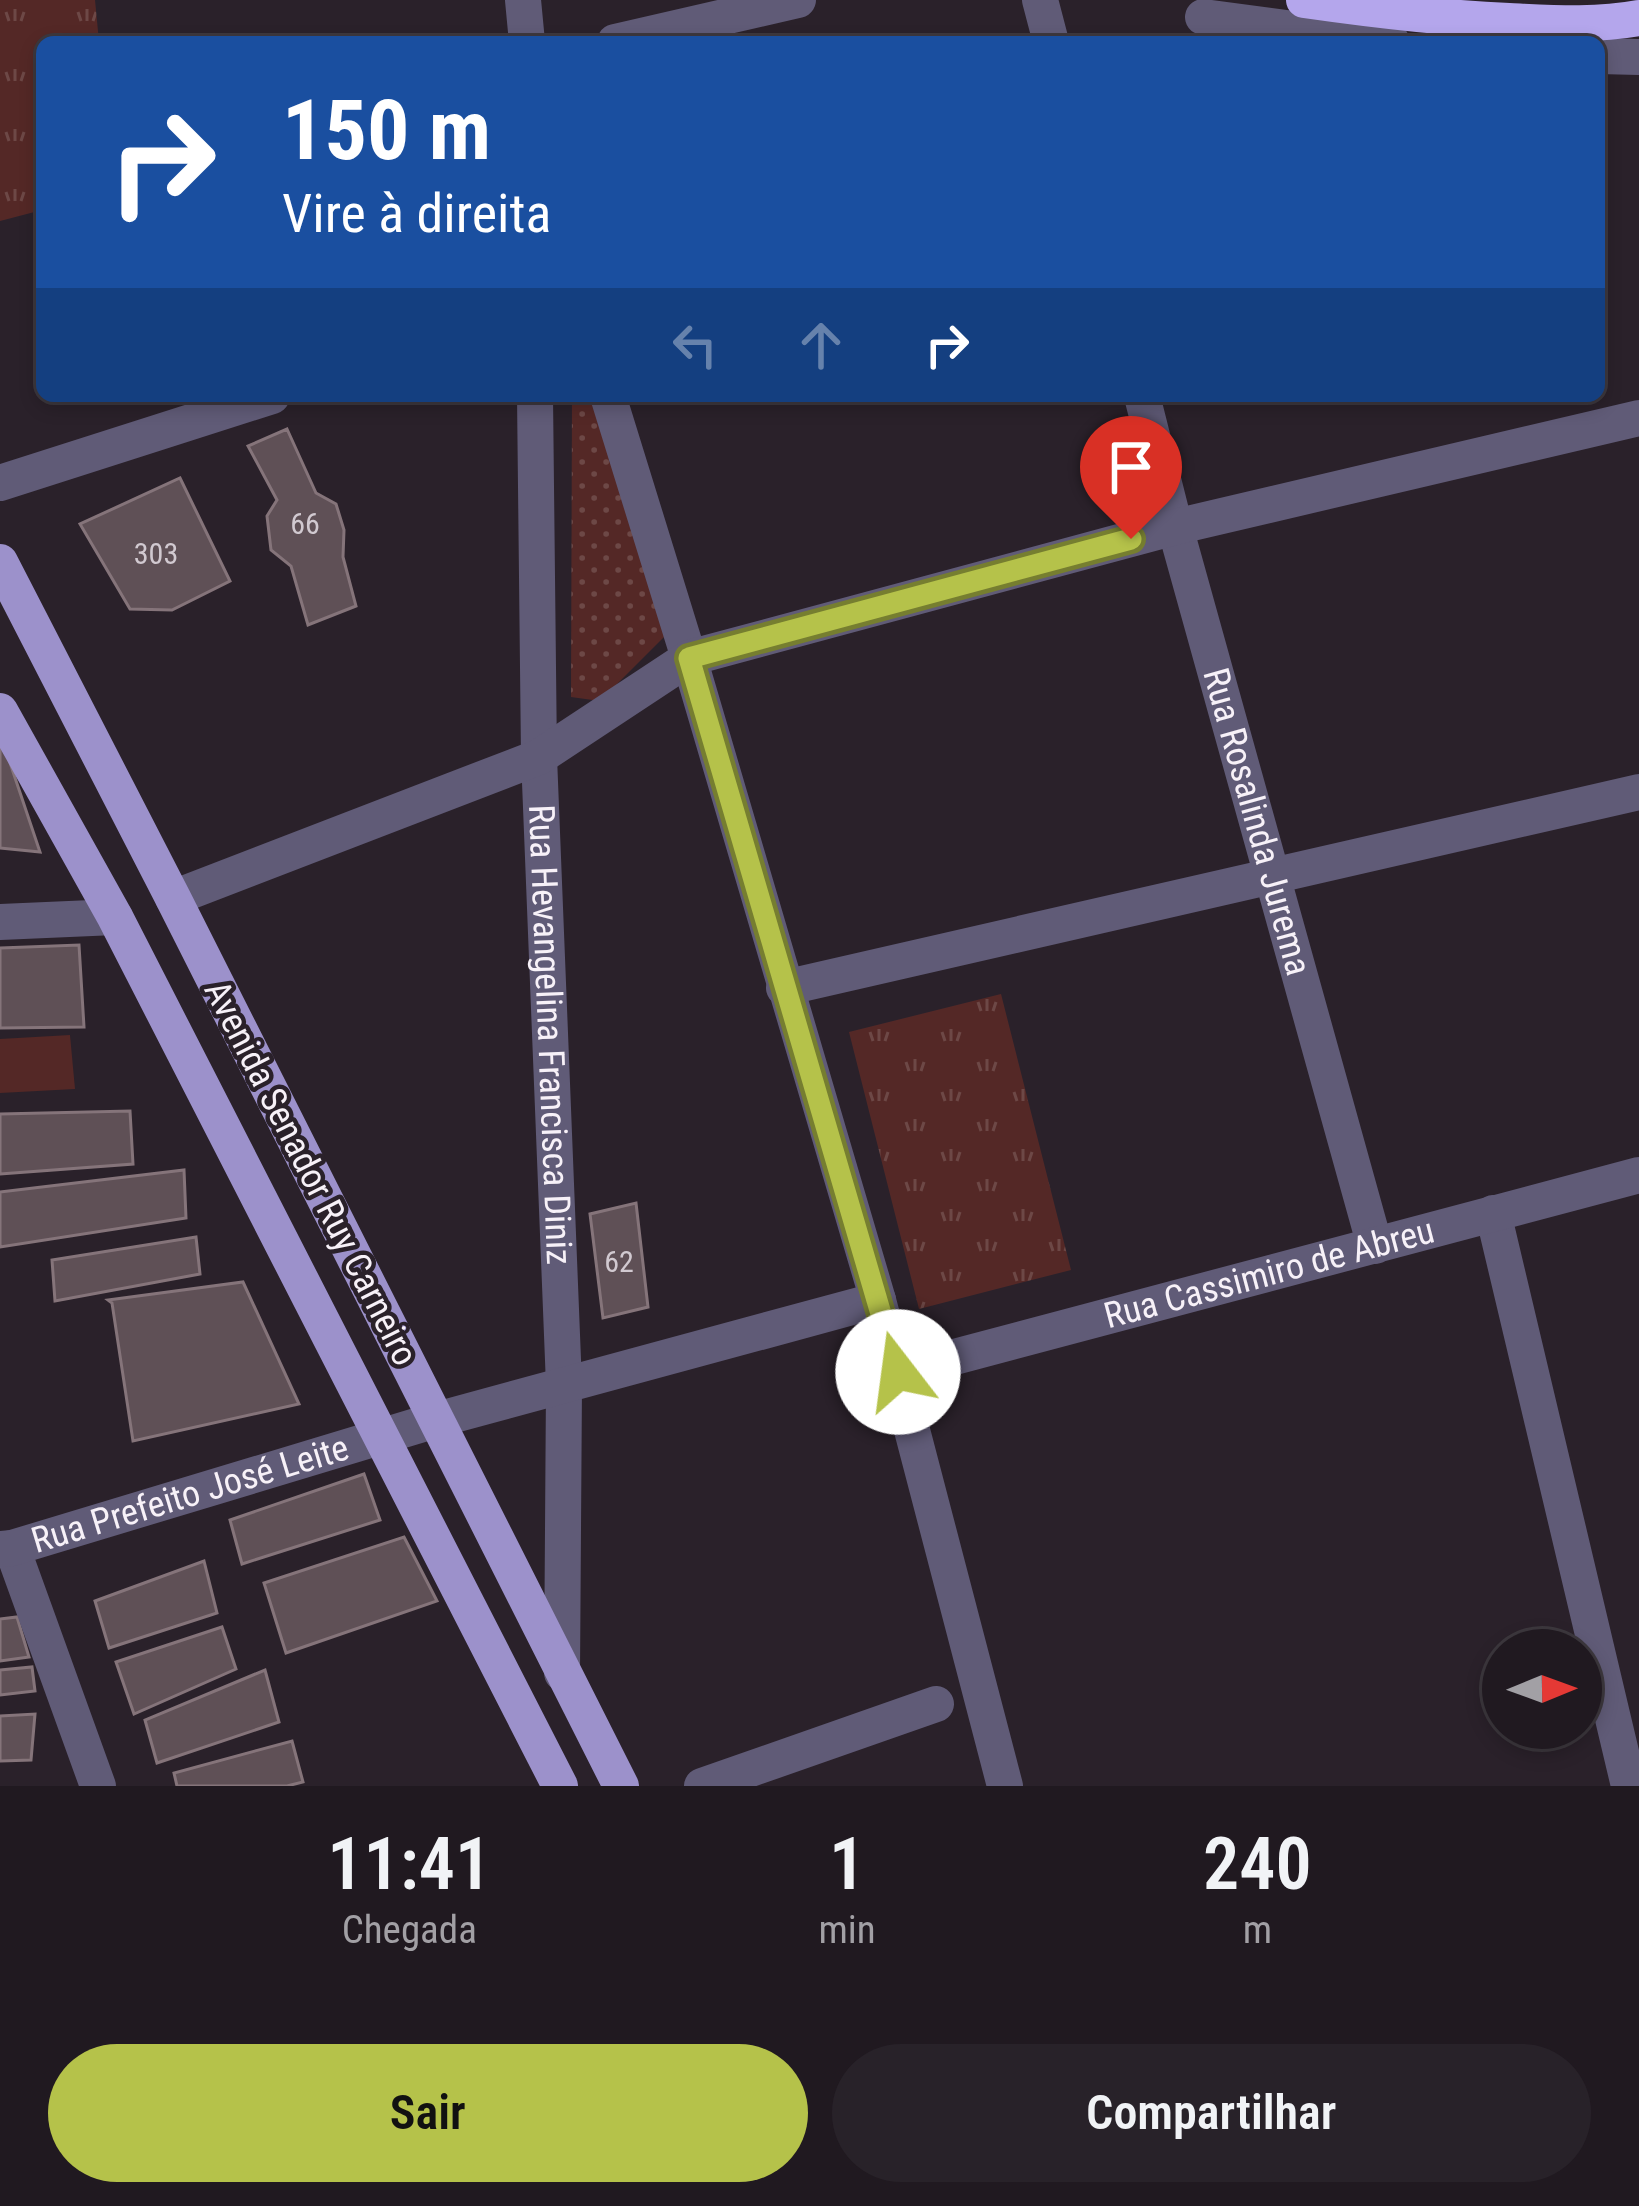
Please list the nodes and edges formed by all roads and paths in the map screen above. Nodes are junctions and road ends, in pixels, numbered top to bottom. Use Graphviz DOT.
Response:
graph roads {
  1 [pos="523,0"];
  2 [pos="798,0"];
  3 [pos="1040,0"];
  4 [pos="1304,0"];
  5 [pos="1203,17"];
  6 [pos="1639,18"];
  7 [pos="526,36"];
  8 [pos="641,36"];
  9 [pos="1049,36"];
  10 [pos="1347,36"];
  11 [pos="1605,56"];
  12 [pos="1639,57"];
  13 [pos="253,402"];
  14 [pos="535,402"];
  15 [pos="610,402"];
  16 [pos="1144,402"];
  17 [pos="1639,418"];
  18 [pos="0,483"];
  19 [pos="1175,527"];
  20 [pos="0,562"];
  21 [pos="689,658"];
  22 [pos="0,711"];
  23 [pos="539,757"];
  24 [pos="1639,792"];
  25 [pos="1273,877"];
  26 [pos="172,898"];
  27 [pos="115,917"];
  28 [pos="0,922"];
  29 [pos="784,988"];
  30 [pos="1639,1175"];
  31 [pos="1493,1213"];
  32 [pos="1375,1246"];
  33 [pos="878,1300"];
  34 [pos="898,1372"];
  35 [pos="565,1385"];
  36 [pos="436,1420"];
  37 [pos="380,1437"];
  38 [pos="6,1548"];
  39 [pos="562,1673"];
  40 [pos="936,1704"];
  41 [pos="98,1786"];
  42 [pos="560,1786"];
  43 [pos="620,1786"];
  44 [pos="702,1786"];
  45 [pos="1005,1786"];
  46 [pos="1629,1786"];
  1 -- 7 [label="street"];
  2 -- 8 [label="street"];
  3 -- 9 [label="street"];
  4 -- 6 [label="highway"];
  5 -- 10 [label="street"];
  11 -- 12 [label="street"];
  13 -- 18 [label="street"];
  14 -- 23 [label="street, Rua Hevangelina Francisca Diniz"];
  15 -- 21 [label="street"];
  16 -- 19 [label="street, Rua Rosalinda Jurema"];
  17 -- 19 [label="street"];
  19 -- 21 [label="street"];
  19 -- 25 [label="street, Rua Rosalinda Jurema"];
  20 -- 26 [label="main road, Avenida Senador Ruy Carneiro"];
  21 -- 23 [label="street"];
  21 -- 29 [label="street"];
  22 -- 27 [label="main road, Avenida Senador Ruy Carneiro"];
  23 -- 26 [label="street"];
  23 -- 35 [label="street, Rua Hevangelina Francisca Diniz"];
  24 -- 25 [label="street"];
  25 -- 29 [label="street"];
  25 -- 32 [label="street, Rua Rosalinda Jurema"];
  26 -- 36 [label="main road, Avenida Senador Ruy Carneiro"];
  27 -- 28 [label="street"];
  27 -- 37 [label="main road, Avenida Senador Ruy Carneiro"];
  29 -- 33 [label="street"];
  30 -- 31 [label="street, Rua Cassimiro de Abreu"];
  31 -- 32 [label="street, Rua Cassimiro de Abreu"];
  31 -- 46 [label="street"];
  32 -- 34 [label="street, Rua Cassimiro de Abreu"];
  33 -- 34 [label="street"];
  33 -- 35 [label="street"];
  34 -- 45 [label="street"];
  35 -- 36 [label="street"];
  35 -- 39 [label="street, Rua Hevangelina Francisca Diniz"];
  36 -- 37 [label="street"];
  36 -- 39 [label="main road, Avenida Senador Ruy Carneiro"];
  37 -- 38 [label="street, Rua Prefeito José Leite"];
  37 -- 42 [label="main road, Avenida Senador Ruy Carneiro"];
  38 -- 41 [label="street"];
  39 -- 43 [label="main road, Avenida Senador Ruy Carneiro"];
  40 -- 44 [label="street"];
}
